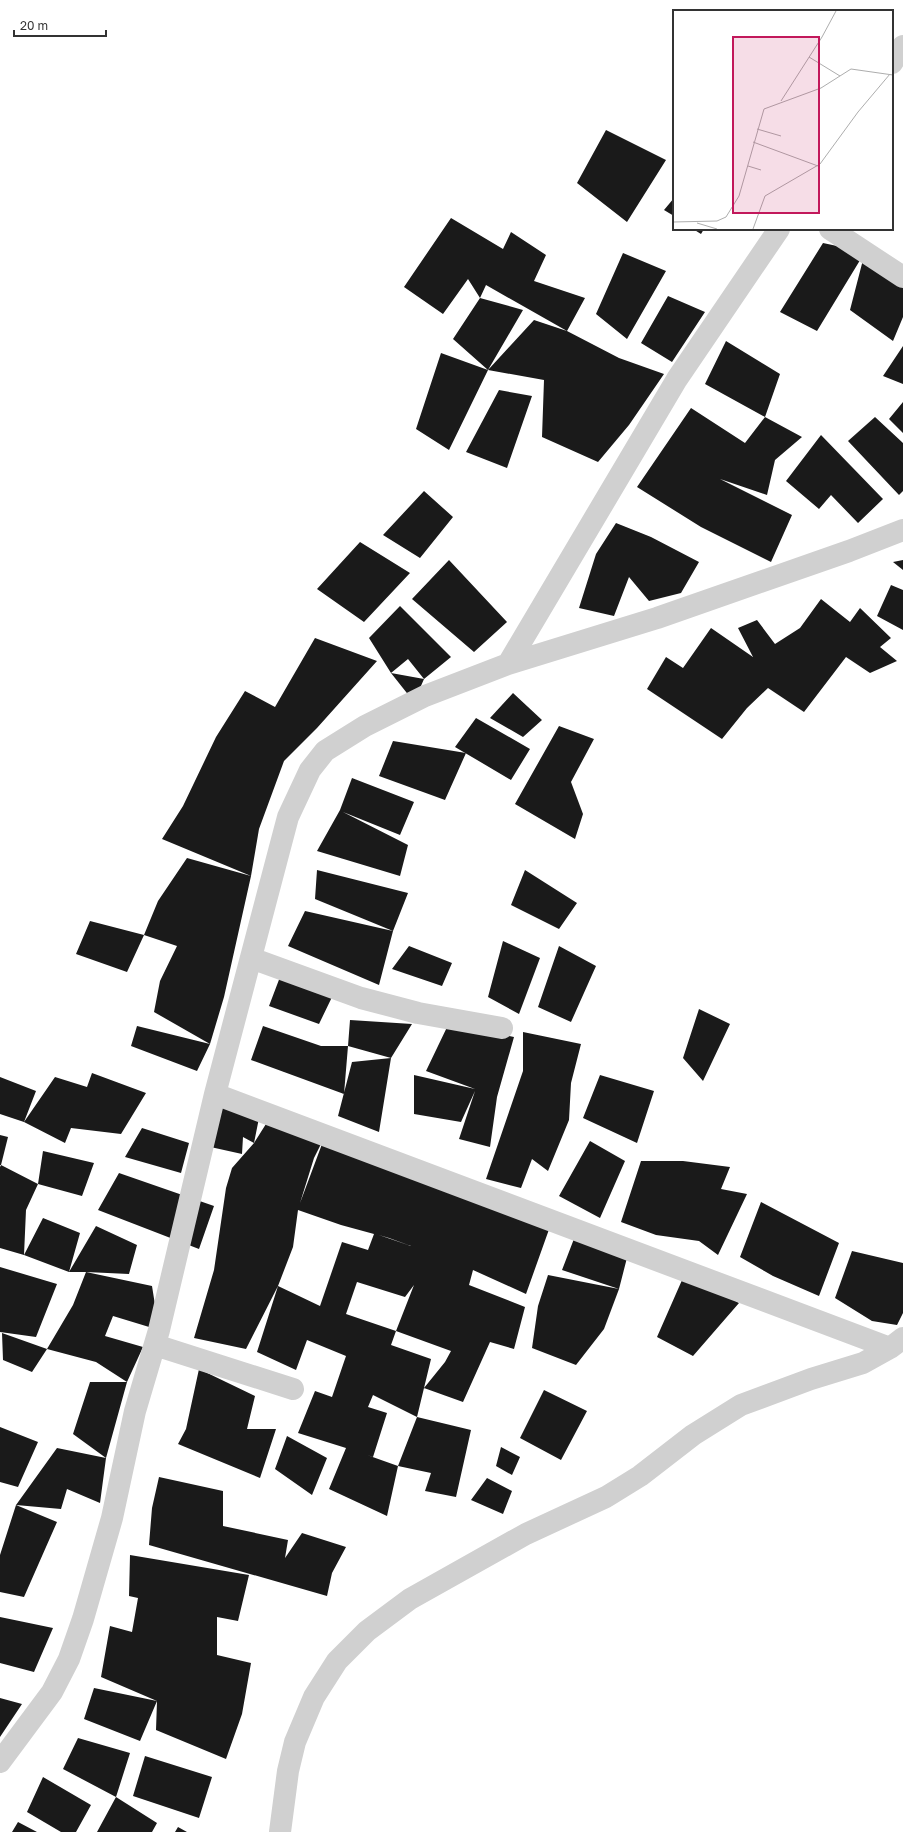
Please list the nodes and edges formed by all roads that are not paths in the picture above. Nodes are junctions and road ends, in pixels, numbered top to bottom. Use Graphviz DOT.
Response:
graph roads {
  1 [pos="903,46"];
  2 [pos="893,61"];
  3 [pos="778,230"];
  4 [pos="832,230"];
  5 [pos="903,277"];
  6 [pos="903,530"];
  7 [pos="508,664"];
  8 [pos="251,958"];
  9 [pos="502,1028"];
  10 [pos="215,1094"];
  11 [pos="896,1343"];
  12 [pos="155,1345"];
  13 [pos="293,1389"];
  14 [pos="0,1762"];
  15 [pos="280,1832"];
  1 -- 2 [label="street"];
  3 -- 7 [label="street"];
  4 -- 5 [label="street"];
  6 -- 7 [label="street"];
  7 -- 8 [label="street"];
  8 -- 9 [label="street"];
  8 -- 10 [label="street"];
  10 -- 11 [label="street"];
  10 -- 12 [label="street"];
  11 -- 15 [label="street"];
  12 -- 13 [label="street"];
  12 -- 14 [label="street"];
}
